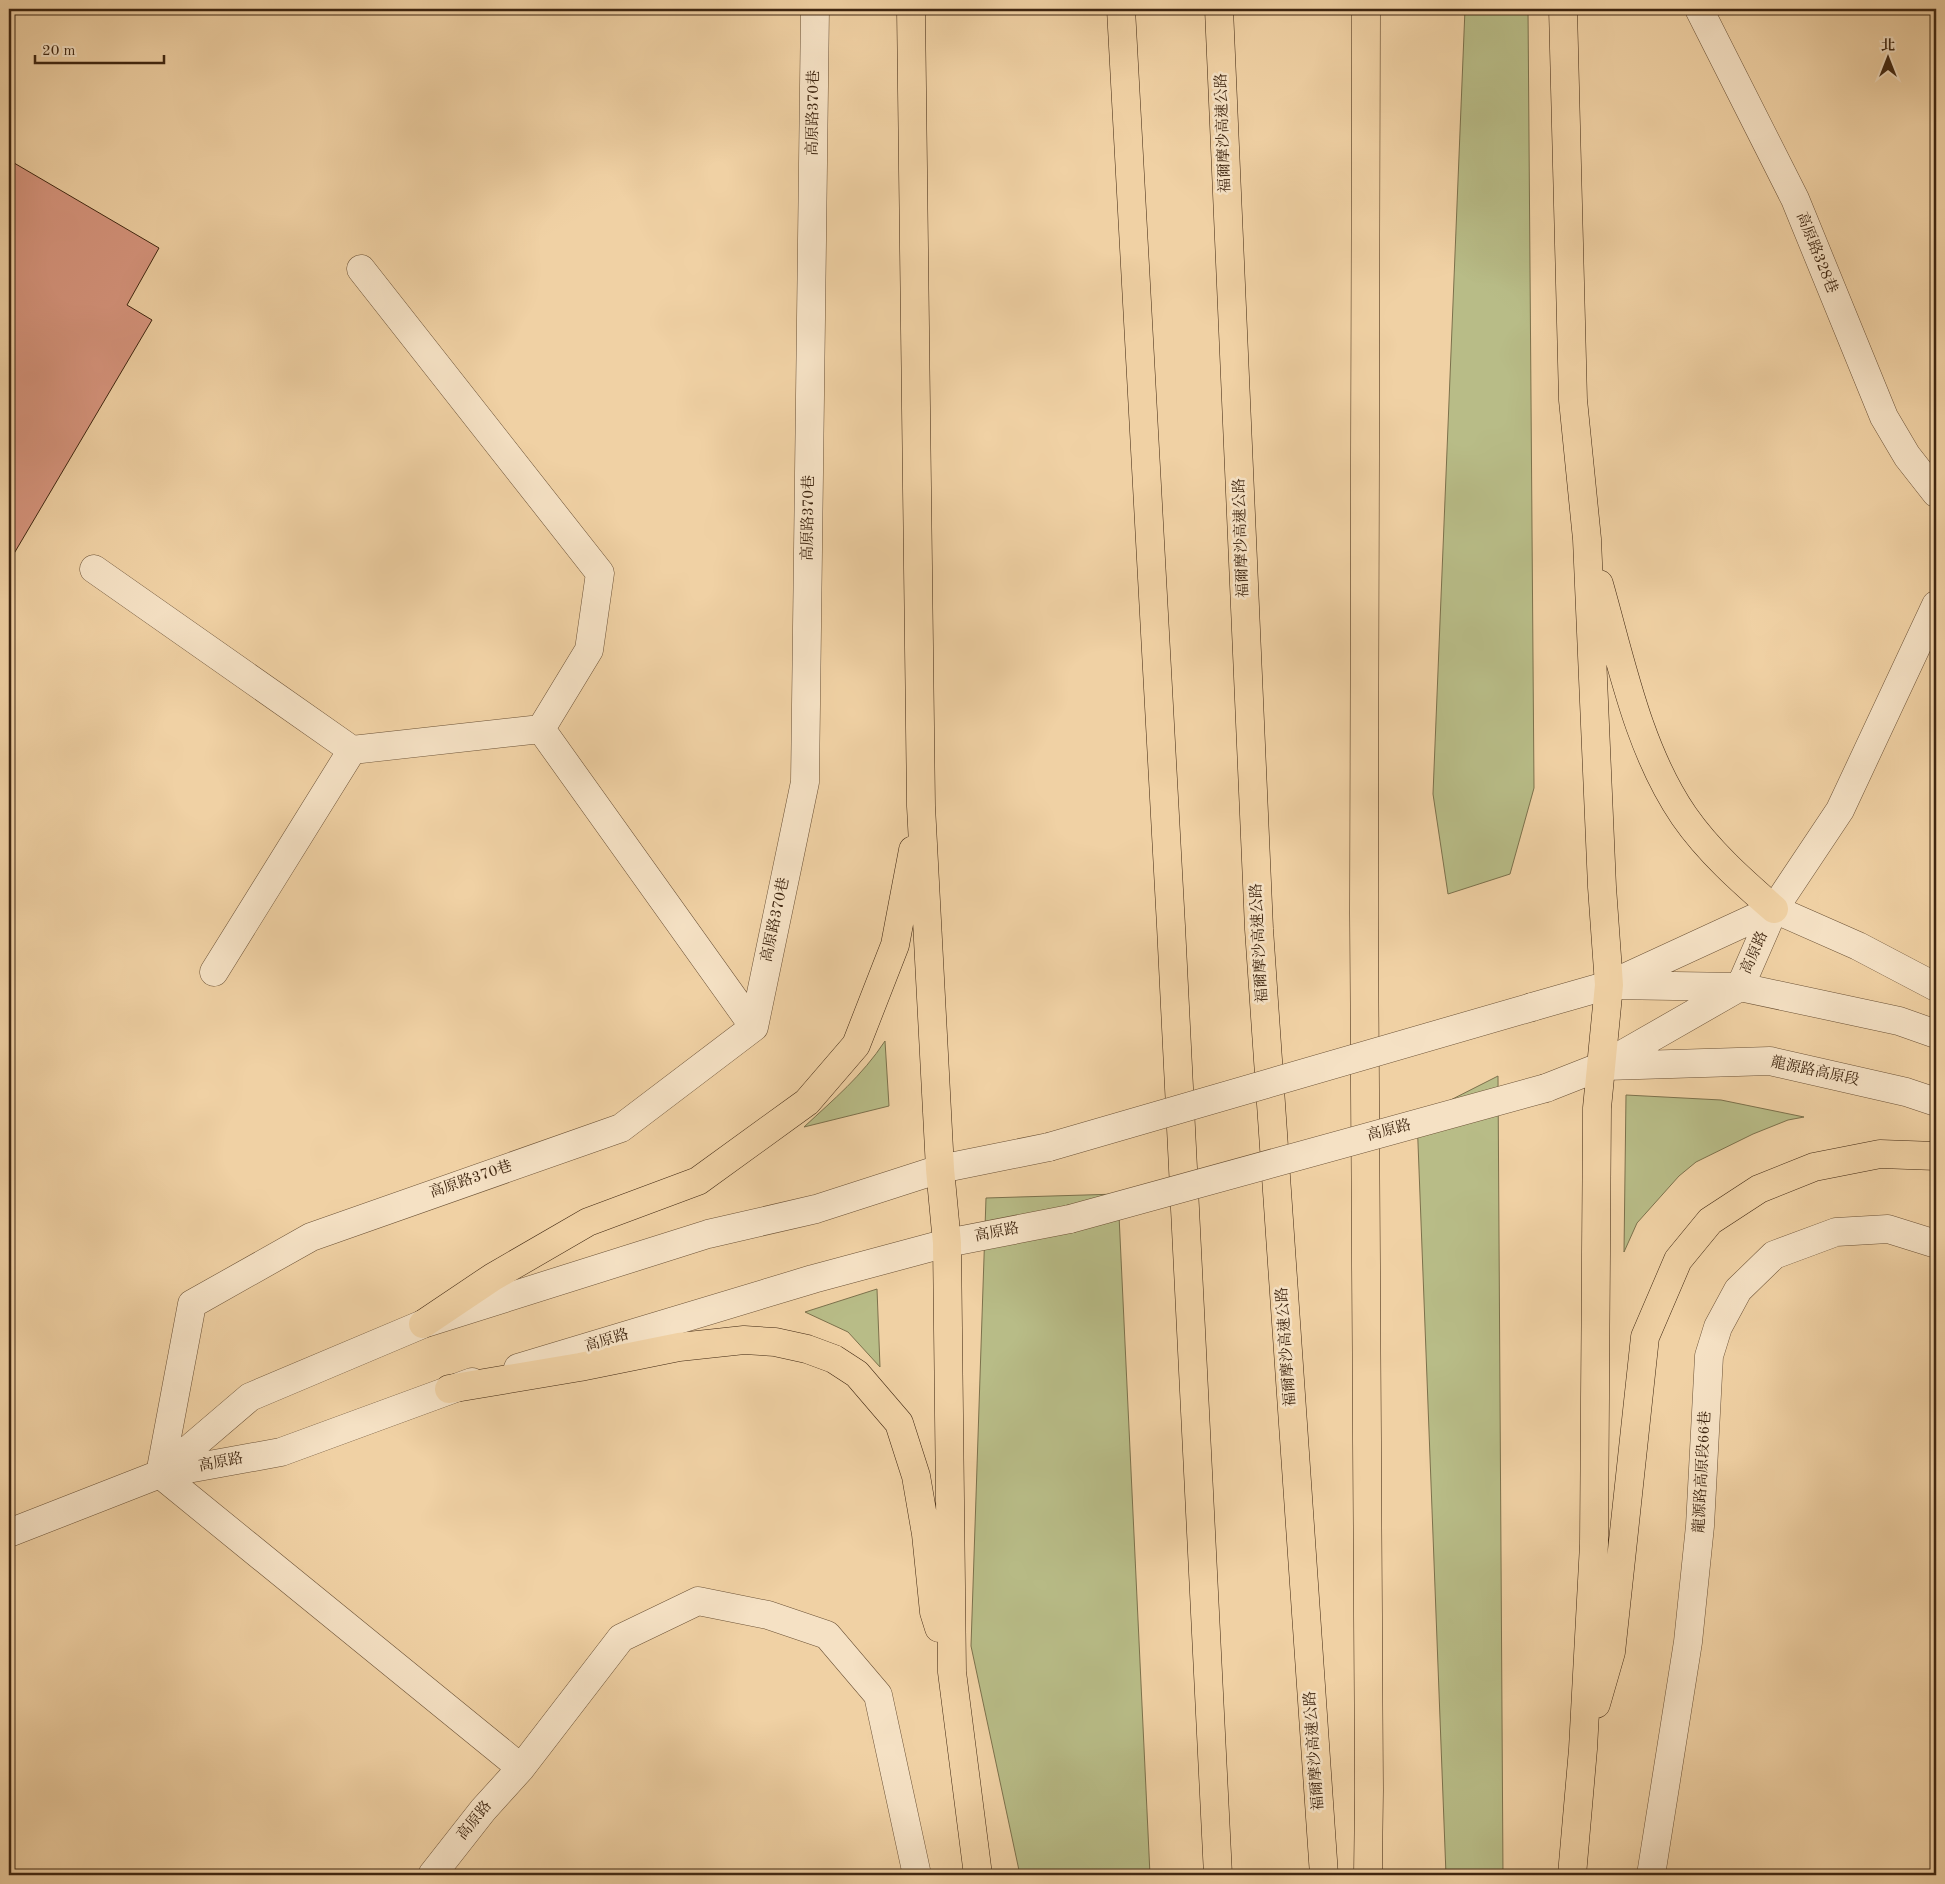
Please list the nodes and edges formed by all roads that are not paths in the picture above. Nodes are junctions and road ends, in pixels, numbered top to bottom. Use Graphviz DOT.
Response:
graph roads {
  1 [pos="816,9"];
  2 [pos="911,9"];
  3 [pos="1121,9"];
  4 [pos="1219,9"];
  5 [pos="1366,9"];
  6 [pos="1563,9"];
  7 [pos="1699,9"];
  8 [pos="361,269"];
  9 [pos="1936,494"];
  10 [pos="1586,538"];
  11 [pos="94,569"];
  12 [pos="1936,606"];
  13 [pos="541,729"];
  14 [pos="352,750"];
  15 [pos="921,806"];
  16 [pos="1774,909"];
  17 [pos="214,972"];
  18 [pos="1609,985"];
  19 [pos="1740,987"];
  20 [pos="1936,987"];
  21 [pos="754,1027"];
  22 [pos="1936,1034"];
  23 [pos="1602,1066"];
  24 [pos="1936,1102"];
  25 [pos="1936,1156"];
  26 [pos="940,1169"];
  27 [pos="947,1243"];
  28 [pos="1936,1244"];
  29 [pos="423,1324"];
  30 [pos="449,1390"];
  31 [pos="160,1474"];
  32 [pos="9,1533"];
  33 [pos="952,1672"];
  34 [pos="1583,1749"];
  35 [pos="520,1768"];
  36 [pos="432,1875"];
  37 [pos="917,1875"];
  38 [pos="978,1875"];
  39 [pos="1218,1875"];
  40 [pos="1324,1875"];
  41 [pos="1368,1875"];
  42 [pos="1572,1875"];
  43 [pos="1651,1875"];
  1 -- 21 [label="street, 高原路370巷"];
  2 -- 15 [label="highway"];
  3 -- 39 [label="highway"];
  4 -- 40 [label="highway, 福爾摩沙高速公路"];
  5 -- 41 [label="highway"];
  6 -- 10 [label="highway"];
  7 -- 9 [label="street, 高原路328巷"];
  8 -- 13 [label="street"];
  10 -- 16 [label="highway"];
  10 -- 18 [label="highway"];
  11 -- 14 [label="street"];
  12 -- 16 [label="street, 高原路"];
  13 -- 14 [label="street"];
  13 -- 21 [label="street"];
  14 -- 17 [label="street"];
  15 -- 26 [label="highway"];
  15 -- 29 [label="highway"];
  16 -- 18 [label="street, 高原路"];
  16 -- 19 [label="street, 高原路"];
  16 -- 20 [label="street"];
  18 -- 19 [label="street"];
  18 -- 23 [label="highway"];
  18 -- 26 [label="street, 高原路, bridge"];
  19 -- 22 [label="street"];
  19 -- 23 [label="street, 高原路"];
  21 -- 31 [label="street, 高原路370巷"];
  23 -- 24 [label="street, 龍源路高原段"];
  23 -- 27 [label="street, 高原路, bridge"];
  23 -- 34 [label="highway"];
  25 -- 34 [label="highway"];
  26 -- 27 [label="highway"];
  26 -- 29 [label="street, 高原路"];
  27 -- 30 [label="street, 高原路"];
  27 -- 33 [label="highway"];
  28 -- 43 [label="street, 龍源路高原段66巷"];
  29 -- 31 [label="street, 高原路"];
  30 -- 31 [label="street, 高原路"];
  30 -- 33 [label="highway"];
  31 -- 32 [label="street, 高原路"];
  31 -- 35 [label="street"];
  33 -- 38 [label="highway"];
  34 -- 42 [label="highway"];
  35 -- 36 [label="street, 高原路"];
  35 -- 37 [label="street, 高原路"];
}
